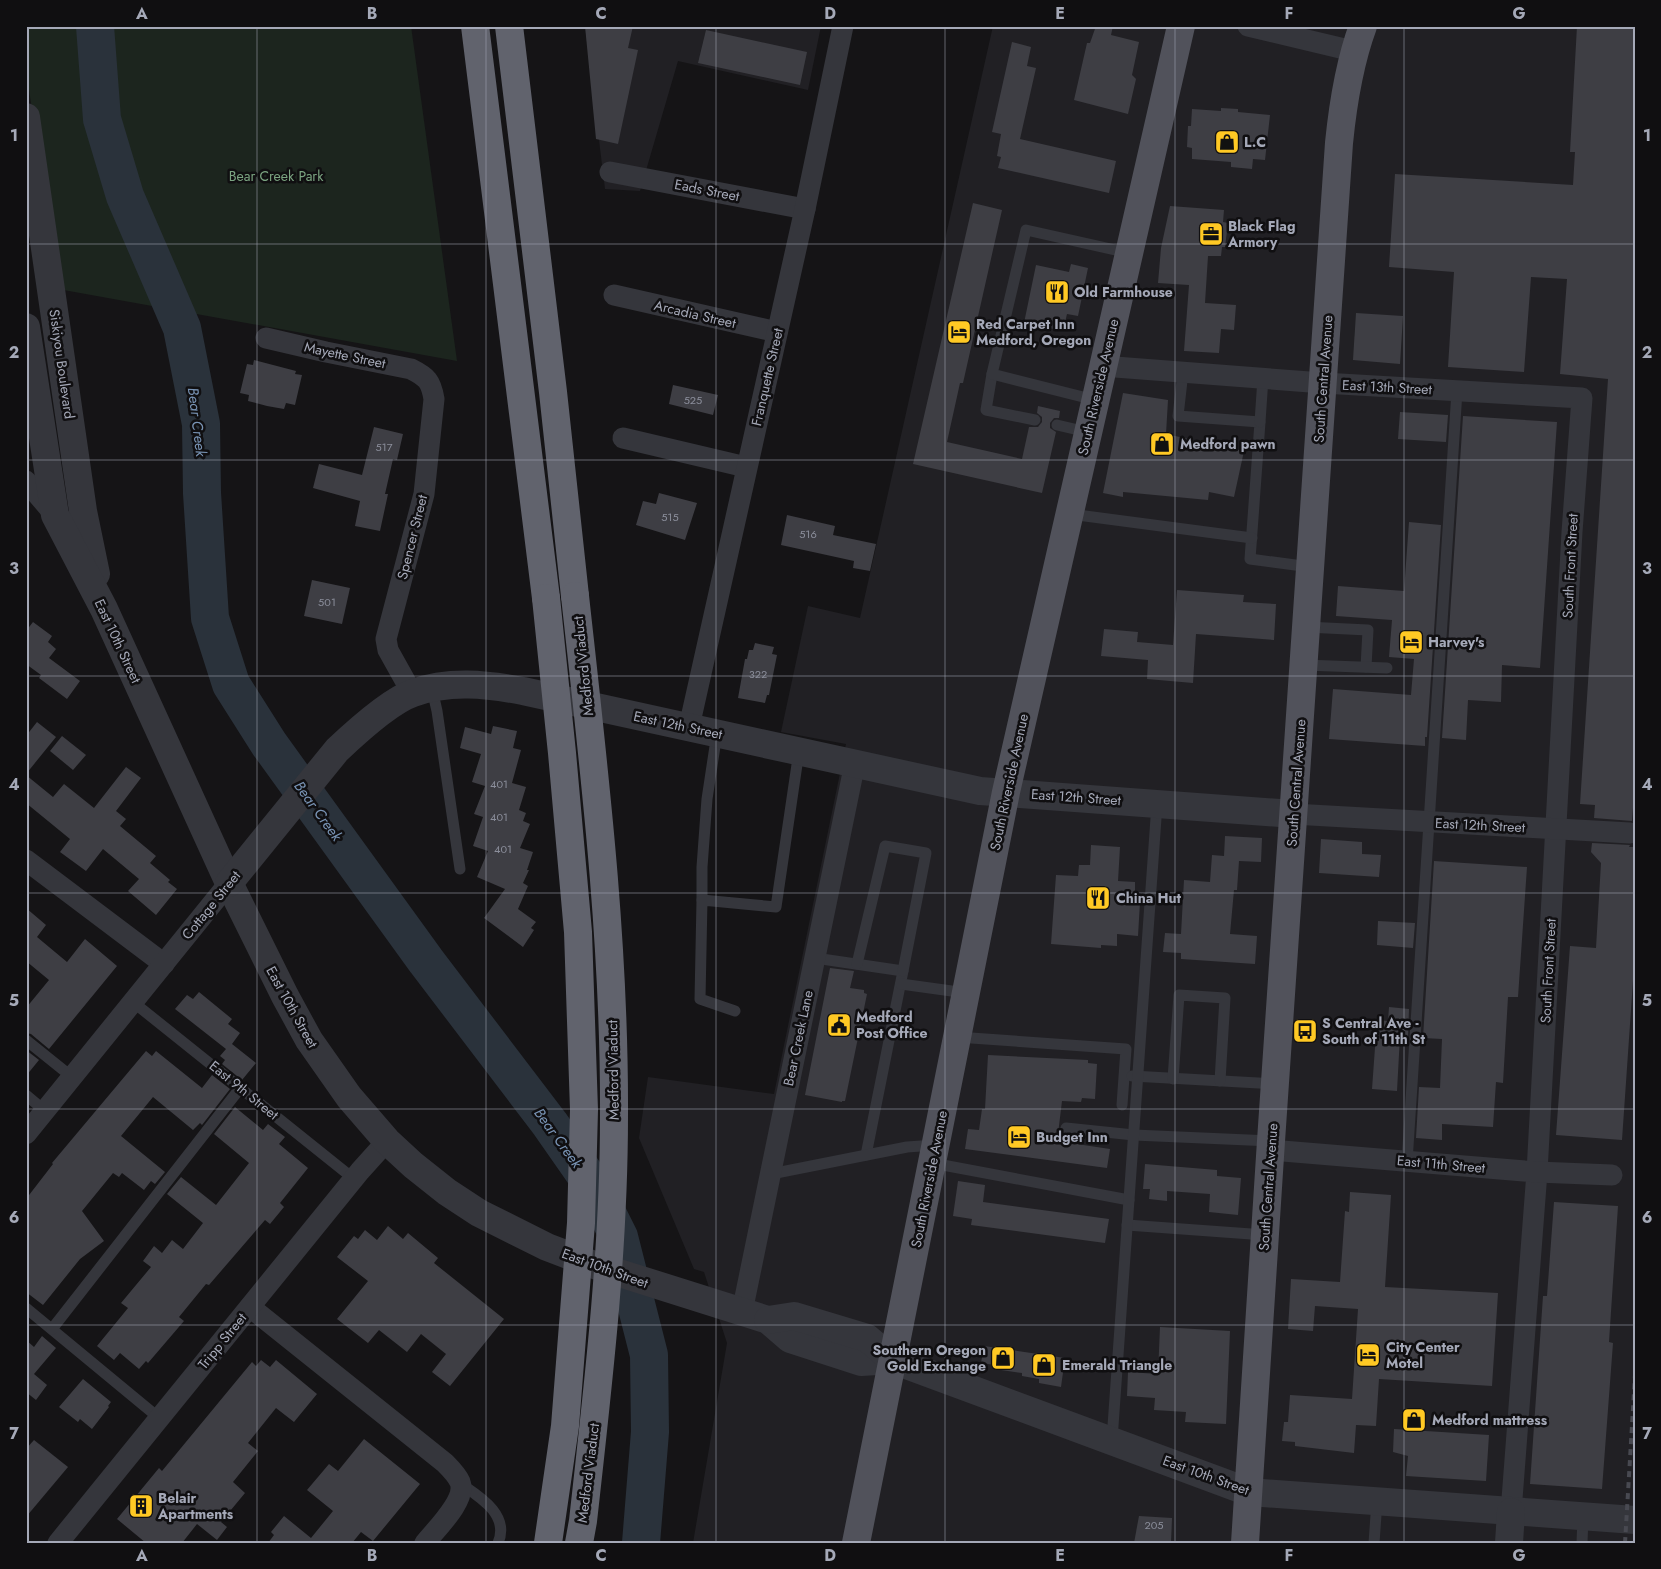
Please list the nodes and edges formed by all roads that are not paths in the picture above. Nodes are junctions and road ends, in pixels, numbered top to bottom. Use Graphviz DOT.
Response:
graph roads {
  1 [pos="475,26"];
  2 [pos="509,26"];
  3 [pos="843,26"];
  4 [pos="1181,26"];
  5 [pos="1362,26"];
  6 [pos="1255,27"];
  7 [pos="1296,32"];
  8 [pos="1354,52"];
  9 [pos="26,117"];
  10 [pos="610,172"];
  11 [pos="805,208"];
  12 [pos="1129,253"];
  13 [pos="614,295"];
  14 [pos="26,327"];
  15 [pos="777,332"];
  16 [pos="266,338"];
  17 [pos="1102,366"];
  18 [pos="1183,372"];
  19 [pos="992,374"];
  20 [pos="423,375"];
  21 [pos="1263,378"];
  22 [pos="1322,383"];
  23 [pos="1457,391"];
  24 [pos="1582,398"];
  25 [pos="1094,400"];
  26 [pos="37,401"];
  27 [pos="1035,420"];
  28 [pos="1260,422"];
  29 [pos="1057,426"];
  30 [pos="26,430"];
  31 [pos="1087,432"];
  32 [pos="623,438"];
  33 [pos="746,468"];
  34 [pos="26,481"];
  35 [pos="1069,514"];
  36 [pos="55,515"];
  37 [pos="1252,538"];
  38 [pos="1310,567"];
  39 [pos="104,609"];
  40 [pos="1306,627"];
  41 [pos="1304,665"];
  42 [pos="1366,667"];
  43 [pos="1387,668"];
  44 [pos="422,691"];
  45 [pos="689,727"];
  46 [pos="717,733"];
  47 [pos="799,751"];
  48 [pos="854,763"];
  49 [pos="1006,792"];
  50 [pos="1157,804"];
  51 [pos="1293,814"];
  52 [pos="1429,822"];
  53 [pos="1556,829"];
  54 [pos="1630,833"];
  55 [pos="26,860"];
  56 [pos="460,869"];
  57 [pos="229,883"];
  58 [pos="702,900"];
  59 [pos="815,958"];
  60 [pos="164,964"];
  61 [pos="857,964"];
  62 [pos="903,971"];
  63 [pos="901,984"];
  64 [pos="966,993"];
  65 [pos="133,1002"];
  66 [pos="735,1011"];
  67 [pos="957,1037"];
  68 [pos="26,1040"];
  69 [pos="1124,1076"];
  70 [pos="72,1077"];
  71 [pos="1138,1077"];
  72 [pos="1173,1079"];
  73 [pos="1220,1081"];
  74 [pos="1275,1084"];
  75 [pos="241,1087"];
  76 [pos="26,1095"];
  77 [pos="1122,1105"];
  78 [pos="45,1111"];
  79 [pos="1066,1128"];
  80 [pos="26,1134"];
  81 [pos="1134,1135"];
  82 [pos="387,1141"];
  83 [pos="1270,1146"];
  84 [pos="934,1154"];
  85 [pos="866,1155"];
  86 [pos="1407,1162"];
  87 [pos="1537,1172"];
  88 [pos="771,1174"];
  89 [pos="1612,1175"];
  90 [pos="354,1179"];
  91 [pos="1129,1200"];
  92 [pos="1127,1225"];
  93 [pos="1265,1235"];
  94 [pos="250,1307"];
  95 [pos="26,1308"];
  96 [pos="742,1312"];
  97 [pos="52,1329"];
  98 [pos="893,1360"];
  99 [pos="159,1418"];
  100 [pos="1112,1441"];
  101 [pos="461,1484"];
  102 [pos="1249,1492"];
  103 [pos="1377,1502"];
  104 [pos="1511,1512"];
  105 [pos="1630,1520"];
  106 [pos="1582,1530"];
  107 [pos="58,1543"];
  108 [pos="425,1543"];
  109 [pos="498,1543"];
  110 [pos="548,1543"];
  111 [pos="579,1543"];
  112 [pos="856,1543"];
  113 [pos="1245,1543"];
  114 [pos="1374,1543"];
  115 [pos="1509,1543"];
  1 -- 110 [label="highway, Medford Viaduct, bridge"];
  2 -- 111 [label="highway, Medford Viaduct, bridge"];
  3 -- 11 [label="street, Franquette Street"];
  4 -- 12 [label="main road, South Riverside Avenue"];
  5 -- 8 [label="main road, South Central Avenue"];
  6 -- 7 [label="street"];
  7 -- 8 [label="street"];
  8 -- 22 [label="main road, South Central Avenue"];
  9 -- 39 [label="street, Siskiyou Boulevard"];
  10 -- 11 [label="street, Eads Street"];
  11 -- 15 [label="street, Franquette Street"];
  12 -- 17 [label="main road, South Riverside Avenue"];
  12 -- 19 [label="lane"];
  13 -- 15 [label="street, Arcadia Street"];
  14 -- 26 [label="street"];
  15 -- 33 [label="street, Franquette Street"];
  16 -- 20 [label="street, Mayette Street"];
  17 -- 18 [label="street, East 13th Street"];
  17 -- 25 [label="main road, South Riverside Avenue"];
  18 -- 21 [label="street, East 13th Street"];
  18 -- 28 [label="lane"];
  19 -- 25 [label="lane"];
  19 -- 27 [label="lane"];
  20 -- 44 [label="street, Spencer Street"];
  21 -- 22 [label="street, East 13th Street"];
  21 -- 28 [label="lane"];
  22 -- 23 [label="street, East 13th Street"];
  22 -- 38 [label="main road, South Central Avenue"];
  23 -- 24 [label="street, East 13th Street"];
  23 -- 52 [label="lane"];
  24 -- 53 [label="street, South Front Street"];
  25 -- 31 [label="main road, South Riverside Avenue"];
  26 -- 30 [label="street"];
  26 -- 36 [label="street"];
  28 -- 37 [label="lane"];
  29 -- 31 [label="lane"];
  31 -- 35 [label="main road, South Riverside Avenue"];
  32 -- 33 [label="street"];
  33 -- 45 [label="street, Franquette Street"];
  34 -- 36 [label="street, East 10th Street"];
  35 -- 37 [label="lane"];
  35 -- 49 [label="main road, South Riverside Avenue"];
  36 -- 39 [label="street, East 10th Street"];
  37 -- 38 [label="lane"];
  38 -- 40 [label="main road, South Central Avenue"];
  39 -- 57 [label="street, East 10th Street"];
  40 -- 41 [label="main road, South Central Avenue"];
  40 -- 42 [label="lane"];
  41 -- 42 [label="lane"];
  41 -- 51 [label="main road, South Central Avenue"];
  42 -- 43 [label="lane"];
  44 -- 45 [label="street, East 12th Street"];
  44 -- 56 [label="lane"];
  44 -- 57 [label="street, Cottage Street"];
  45 -- 46 [label="street, East 12th Street"];
  46 -- 47 [label="street, East 12th Street"];
  46 -- 58 [label="lane"];
  47 -- 48 [label="street, East 12th Street"];
  47 -- 58 [label="lane"];
  48 -- 49 [label="street, East 12th Street"];
  48 -- 59 [label="street, Bear Creek Lane"];
  49 -- 50 [label="street, East 12th Street"];
  49 -- 64 [label="main road, South Riverside Avenue"];
  50 -- 51 [label="street, East 12th Street"];
  50 -- 71 [label="lane"];
  51 -- 52 [label="street, East 12th Street"];
  51 -- 74 [label="main road, South Central Avenue"];
  52 -- 53 [label="street, East 12th Street"];
  52 -- 86 [label="lane"];
  53 -- 54 [label="street, East 12th Street"];
  53 -- 87 [label="street, South Front Street"];
  55 -- 60 [label="street"];
  57 -- 60 [label="street, Cottage Street"];
  57 -- 82 [label="street, East 10th Street"];
  58 -- 66 [label="lane"];
  59 -- 61 [label="lane"];
  59 -- 88 [label="street, Bear Creek Lane"];
  60 -- 65 [label="street, Cottage Street"];
  61 -- 62 [label="lane"];
  61 -- 62 [label="lane"];
  62 -- 63 [label="lane"];
  63 -- 64 [label="lane"];
  63 -- 85 [label="lane"];
  64 -- 67 [label="main road, South Riverside Avenue"];
  65 -- 70 [label="street, Cottage Street"];
  65 -- 75 [label="lane, East 9th Street"];
  67 -- 69 [label="lane"];
  67 -- 84 [label="main road, South Riverside Avenue"];
  68 -- 70 [label="lane"];
  69 -- 71 [label="lane"];
  69 -- 77 [label="lane"];
  70 -- 78 [label="street, Cottage Street"];
  71 -- 72 [label="lane"];
  71 -- 81 [label="lane"];
  72 -- 73 [label="lane"];
  72 -- 73 [label="lane"];
  73 -- 74 [label="lane"];
  74 -- 83 [label="main road, South Central Avenue"];
  75 -- 90 [label="lane, East 9th Street"];
  75 -- 97 [label="lane"];
  76 -- 78 [label="lane"];
  78 -- 80 [label="street, Cottage Street"];
  79 -- 81 [label="lane"];
  81 -- 83 [label="lane"];
  81 -- 91 [label="lane"];
  82 -- 90 [label="street, Tripp Street"];
  82 -- 96 [label="street, East 10th Street, bridge"];
  83 -- 86 [label="street, East 11th Street"];
  83 -- 93 [label="main road, South Central Avenue"];
  84 -- 85 [label="lane"];
  84 -- 91 [label="lane"];
  84 -- 98 [label="main road, South Riverside Avenue"];
  85 -- 88 [label="lane"];
  86 -- 87 [label="street, East 11th Street"];
  87 -- 89 [label="street, East 11th Street"];
  87 -- 104 [label="street, South Front Street"];
  88 -- 96 [label="street, Bear Creek Lane"];
  90 -- 94 [label="street, Tripp Street"];
  91 -- 92 [label="lane"];
  92 -- 93 [label="lane"];
  92 -- 100 [label="lane"];
  93 -- 102 [label="main road, South Central Avenue"];
  94 -- 99 [label="street, Tripp Street"];
  94 -- 101 [label="street"];
  95 -- 97 [label="lane"];
  96 -- 98 [label="street, East 10th Street"];
  97 -- 99 [label="lane"];
  98 -- 100 [label="street, East 10th Street"];
  98 -- 112 [label="main road, South Riverside Avenue"];
  99 -- 107 [label="street, Tripp Street"];
  100 -- 102 [label="street, East 10th Street"];
  101 -- 108 [label="street"];
  101 -- 109 [label="lane"];
  102 -- 103 [label="street, East 10th Street"];
  102 -- 113 [label="main road, South Central Avenue"];
  103 -- 104 [label="street, East 10th Street"];
  103 -- 114 [label="lane"];
  104 -- 106 [label="street, East 10th Street"];
  104 -- 115 [label="street, South Front Street"];
  105 -- 106 [label="street, East 10th Street"];
}
